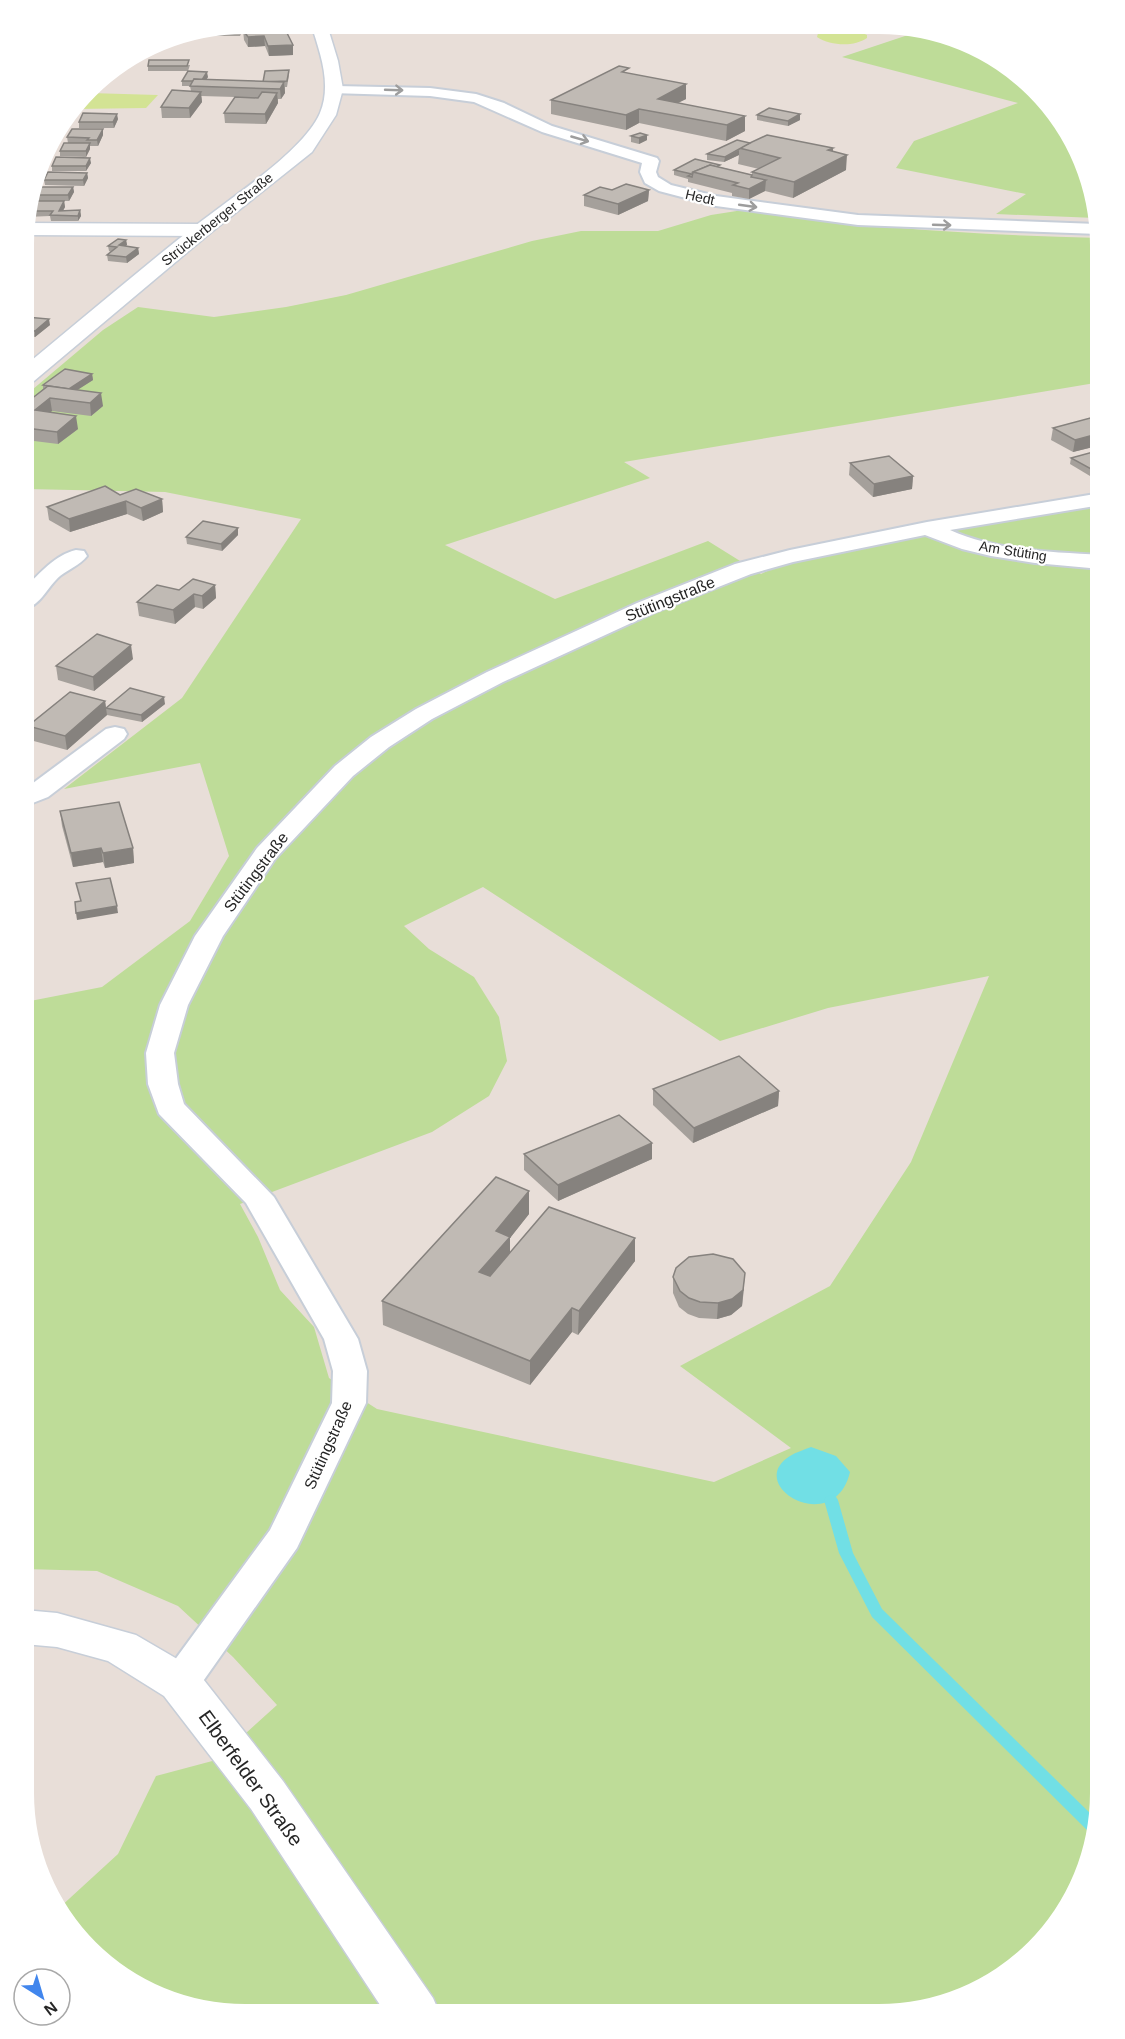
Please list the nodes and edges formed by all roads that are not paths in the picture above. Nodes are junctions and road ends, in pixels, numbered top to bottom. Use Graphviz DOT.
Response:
graph roads {
  1 [pos="322,35"];
  2 [pos="336,90"];
  3 [pos="35,229"];
  4 [pos="1090,229"];
  5 [pos="202,230"];
  6 [pos="34,369"];
  7 [pos="1090,500"];
  8 [pos="927,528"];
  9 [pos="76,556"];
  10 [pos="1090,561"];
  11 [pos="34,592"];
  12 [pos="115,734"];
  13 [pos="34,794"];
  14 [pos="34,1628"];
  15 [pos="180,1683"];
  16 [pos="408,2004"];
  1 -- 2 [label="main road"];
  2 -- 4 [label="street, Hedt, one-way"];
  2 -- 5 [label="main road, Strückerberger Straße"];
  3 -- 5 [label="main road"];
  5 -- 6 [label="main road, Strückerberger Straße"];
  7 -- 8 [label="street, Stütingstraße"];
  8 -- 10 [label="street, Am Stüting"];
  8 -- 15 [label="street, Stütingstraße"];
  9 -- 11 [label="street"];
  12 -- 13 [label="street"];
  14 -- 15 [label="main road, Elberfelder Straße"];
  15 -- 16 [label="main road, Elberfelder Straße"];
}
